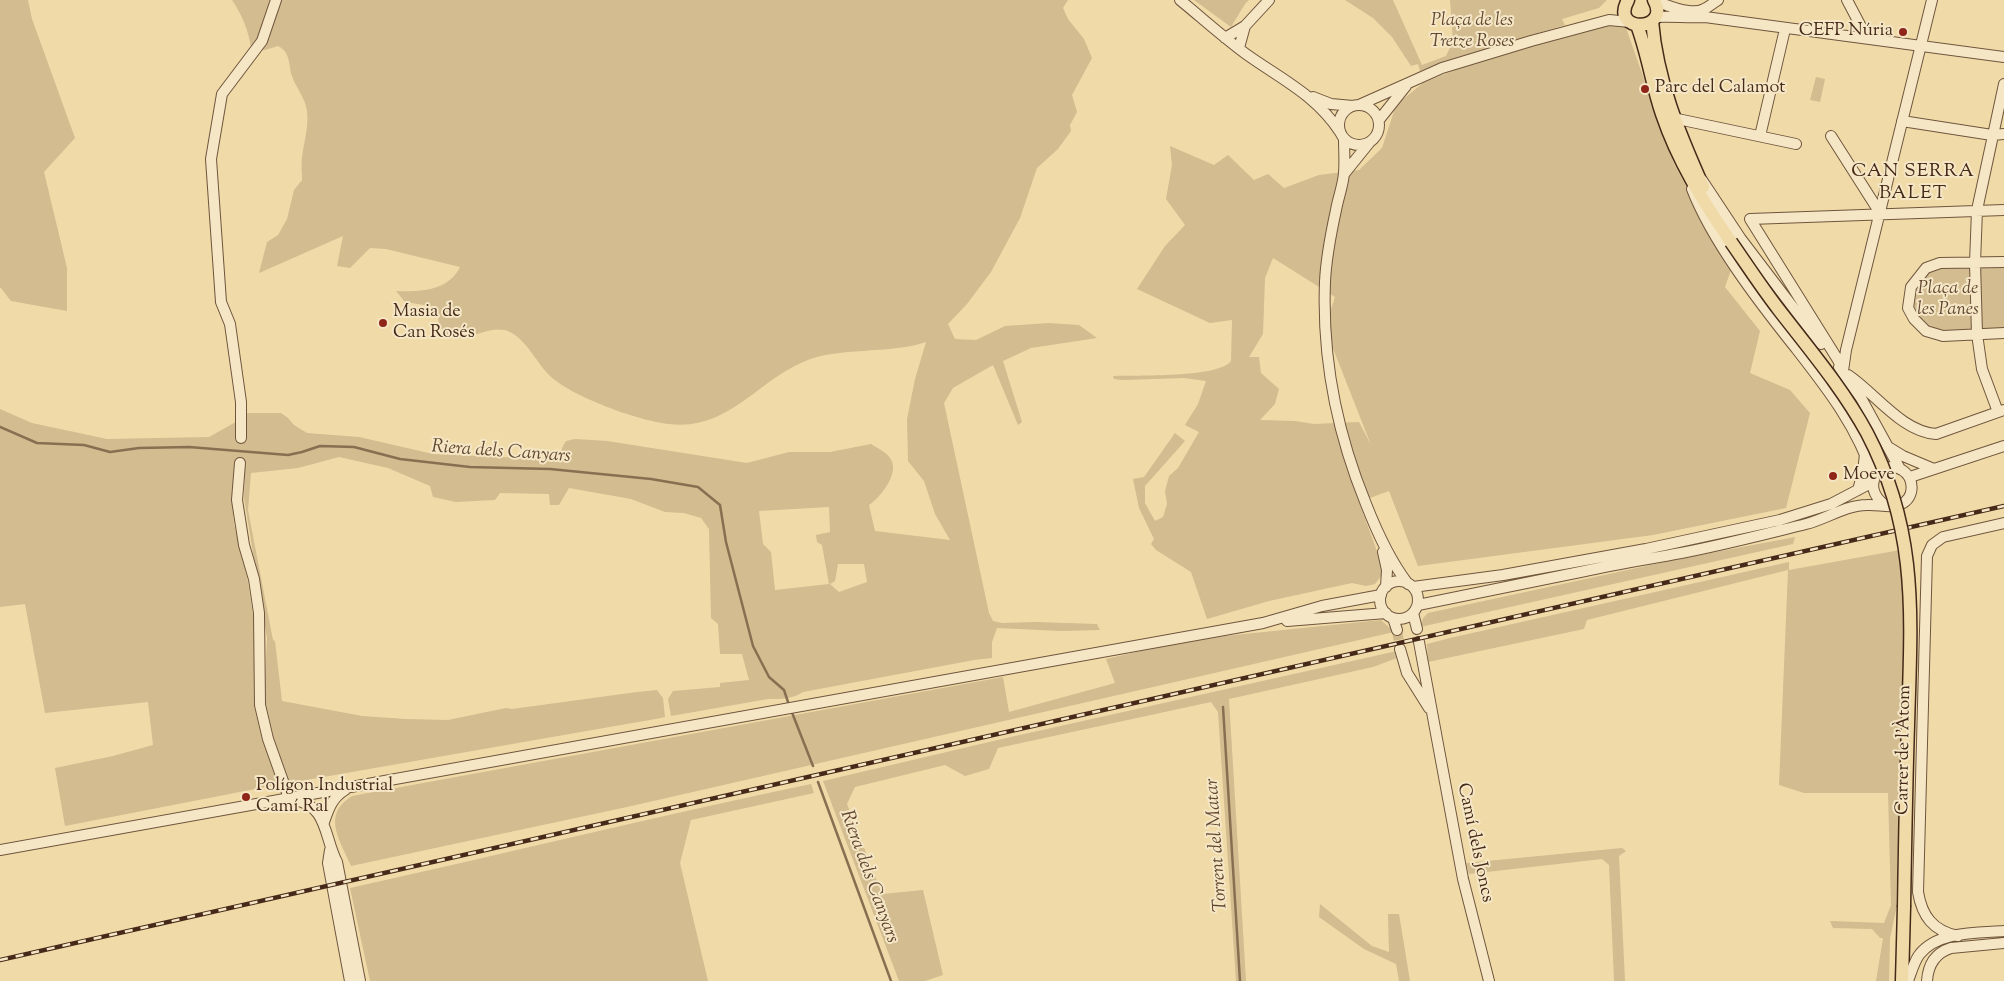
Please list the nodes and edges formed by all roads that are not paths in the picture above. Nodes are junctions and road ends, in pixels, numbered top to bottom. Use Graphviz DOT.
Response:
graph roads {
  1 [pos="276,0"];
  2 [pos="1180,0"];
  3 [pos="1269,0"];
  4 [pos="1654,0"];
  5 [pos="1718,0"];
  6 [pos="1847,0"];
  7 [pos="1932,0"];
  8 [pos="1627,2"];
  9 [pos="1704,14"];
  10 [pos="1653,19"];
  11 [pos="1609,20"];
  12 [pos="1634,24"];
  13 [pos="1245,26"];
  14 [pos="1785,29"];
  15 [pos="1225,38"];
  16 [pos="1867,38"];
  17 [pos="1920,47"];
  18 [pos="1239,48"];
  19 [pos="2004,57"];
  20 [pos="1408,84"];
  21 [pos="2004,84"];
  22 [pos="1308,96"];
  23 [pos="1356,105"];
  24 [pos="1673,118"];
  25 [pos="1379,120"];
  26 [pos="1902,121"];
  27 [pos="2004,134"];
  28 [pos="1992,135"];
  29 [pos="1342,136"];
  30 [pos="1760,136"];
  31 [pos="1831,136"];
  32 [pos="1369,143"];
  33 [pos="1796,144"];
  34 [pos="1689,167"];
  35 [pos="1344,174"];
  36 [pos="1977,210"];
  37 [pos="2004,210"];
  38 [pos="1880,213"];
  39 [pos="2004,262"];
  40 [pos="1974,263"];
  41 [pos="2004,333"];
  42 [pos="1977,334"];
  43 [pos="1843,372"];
  44 [pos="1861,398"];
  45 [pos="1876,398"];
  46 [pos="2001,411"];
  47 [pos="1844,413"];
  48 [pos="241,438"];
  49 [pos="2004,446"];
  50 [pos="1890,448"];
  51 [pos="1865,454"];
  52 [pos="240,464"];
  53 [pos="1900,469"];
  54 [pos="1934,469"];
  55 [pos="1910,478"];
  56 [pos="1874,480"];
  57 [pos="1858,490"];
  58 [pos="1885,505"];
  59 [pos="2004,523"];
  60 [pos="1378,534"];
  61 [pos="1410,585"];
  62 [pos="1384,591"];
  63 [pos="1416,609"];
  64 [pos="1389,615"];
  65 [pos="1263,623"];
  66 [pos="1417,629"];
  67 [pos="1397,630"];
  68 [pos="1419,642"];
  69 [pos="1400,649"];
  70 [pos="1406,673"];
  71 [pos="1428,688"];
  72 [pos="1431,711"];
  73 [pos="348,788"];
  74 [pos="286,799"];
  75 [pos="324,822"];
  76 [pos="0,850"];
  77 [pos="330,850"];
  78 [pos="2004,931"];
  79 [pos="1962,935"];
  80 [pos="2004,943"];
  81 [pos="350,981"];
  82 [pos="360,981"];
  83 [pos="1489,981"];
  84 [pos="1902,981"];
  85 [pos="1908,981"];
  86 [pos="1927,981"];
  1 -- 48 [label="street"];
  2 -- 15 [label="street"];
  3 -- 13 [label="street"];
  4 -- 9 [label="street"];
  4 -- 10 [label="main road"];
  5 -- 9 [label="street"];
  6 -- 16 [label="street"];
  7 -- 17 [label="street"];
  8 -- 11 [label="street"];
  8 -- 12 [label="main road"];
  9 -- 10 [label="street"];
  9 -- 14 [label="street"];
  10 -- 12 [label="main road"];
  10 -- 24 [label="main road"];
  11 -- 12 [label="street"];
  11 -- 20 [label="street"];
  12 -- 34 [label="main road"];
  13 -- 15 [label="street"];
  13 -- 18 [label="street"];
  14 -- 16 [label="street"];
  14 -- 30 [label="street"];
  15 -- 18 [label="street"];
  16 -- 17 [label="street"];
  17 -- 19 [label="street"];
  17 -- 26 [label="street"];
  18 -- 22 [label="street"];
  20 -- 23 [label="street"];
  20 -- 25 [label="street"];
  21 -- 28 [label="street"];
  22 -- 23 [label="street"];
  22 -- 29 [label="street"];
  23 -- 25 [label="street"];
  23 -- 29 [label="street"];
  24 -- 30 [label="street"];
  24 -- 34 [label="main road"];
  25 -- 32 [label="street"];
  26 -- 28 [label="street"];
  26 -- 38 [label="street"];
  27 -- 28 [label="street"];
  28 -- 36 [label="street"];
  29 -- 32 [label="street"];
  29 -- 35 [label="street"];
  30 -- 33 [label="street"];
  31 -- 38 [label="street"];
  32 -- 35 [label="street"];
  34 -- 43 [label="street"];
  34 -- 47 [label="street"];
  34 -- 84 [label="main road, bridge"];
  35 -- 60 [label="street"];
  36 -- 37 [label="street"];
  36 -- 38 [label="street"];
  36 -- 40 [label="street"];
  38 -- 43 [label="street"];
  38 -- 43 [label="street"];
  39 -- 40 [label="street"];
  40 -- 42 [label="street"];
  40 -- 42 [label="street"];
  41 -- 42 [label="street"];
  42 -- 46 [label="street"];
  43 -- 44 [label="street"];
  43 -- 45 [label="street"];
  44 -- 45 [label="street"];
  44 -- 47 [label="street"];
  44 -- 50 [label="street"];
  45 -- 46 [label="street"];
  47 -- 51 [label="street"];
  49 -- 54 [label="street"];
  50 -- 53 [label="street"];
  50 -- 54 [label="street"];
  51 -- 56 [label="street"];
  51 -- 57 [label="street"];
  52 -- 74 [label="street"];
  53 -- 55 [label="street"];
  53 -- 56 [label="street"];
  54 -- 55 [label="street"];
  55 -- 58 [label="street"];
  56 -- 57 [label="street"];
  56 -- 58 [label="street"];
  57 -- 61 [label="street"];
  58 -- 63 [label="street"];
  59 -- 79 [label="street, Carrer de l'Àtom"];
  60 -- 61 [label="street"];
  60 -- 62 [label="street"];
  61 -- 62 [label="street"];
  61 -- 63 [label="street"];
  62 -- 64 [label="street"];
  62 -- 65 [label="street"];
  63 -- 64 [label="street"];
  63 -- 66 [label="street"];
  64 -- 65 [label="street"];
  64 -- 67 [label="street"];
  65 -- 73 [label="street"];
  68 -- 71 [label="street, Camí dels Joncs"];
  69 -- 70 [label="street, Camí dels Joncs"];
  70 -- 71 [label="street"];
  70 -- 72 [label="street, Camí dels Joncs"];
  71 -- 72 [label="street, Camí dels Joncs"];
  72 -- 83 [label="street, Camí dels Joncs"];
  73 -- 74 [label="street"];
  73 -- 75 [label="street"];
  74 -- 75 [label="street"];
  74 -- 76 [label="street"];
  75 -- 77 [label="street"];
  77 -- 81 [label="street"];
  77 -- 82 [label="street"];
  78 -- 79 [label="street"];
  79 -- 85 [label="street"];
  80 -- 86 [label="street"];
}
